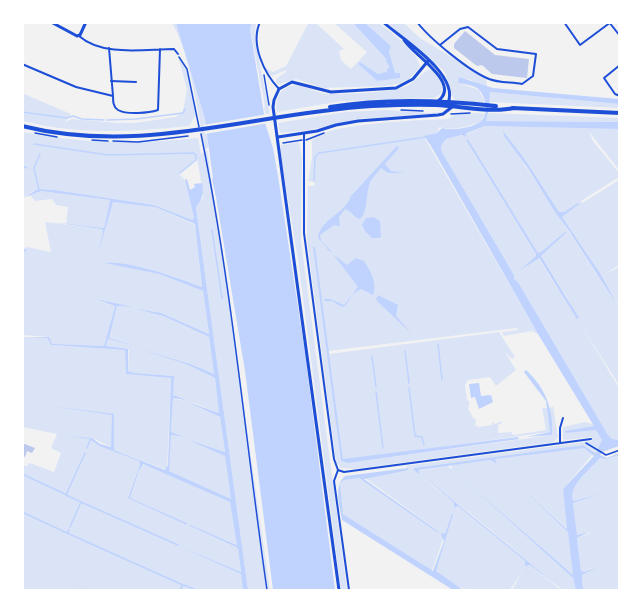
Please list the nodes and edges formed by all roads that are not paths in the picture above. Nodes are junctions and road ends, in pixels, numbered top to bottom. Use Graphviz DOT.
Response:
graph roads {
  1 [pos="51,22"];
  2 [pos="86,22"];
  3 [pos="260,22"];
  4 [pos="383,22"];
  5 [pos="417,22"];
  6 [pos="564,22"];
  7 [pos="610,23"];
  8 [pos="79,36"];
  9 [pos="620,36"];
  10 [pos="440,45"];
  11 [pos="109,48"];
  12 [pos="160,49"];
  13 [pos="178,54"];
  14 [pos="428,62"];
  15 [pos="22,64"];
  16 [pos="620,65"];
  17 [pos="111,81"];
  18 [pos="136,82"];
  19 [pos="279,89"];
  20 [pos="113,96"];
  21 [pos="620,96"];
  22 [pos="435,102"];
  23 [pos="450,104"];
  24 [pos="312,112"];
  25 [pos="620,113"];
  26 [pos="22,126"];
  27 [pos="304,134"];
  28 [pos="278,137"];
  29 [pos="563,418"];
  30 [pos="591,439"];
  31 [pos="560,443"];
  32 [pos="338,470"];
  33 [pos="339,591"];
  34 [pos="349,591"];
  1 -- 8 [label="street"];
  2 -- 8 [label="street"];
  3 -- 19 [label="street"];
  4 -- 14 [label="street"];
  5 -- 10 [label="street"];
  6 -- 7 [label="street"];
  7 -- 9 [label="street"];
  8 -- 11 [label="street"];
  10 -- 10 [label="street"];
  11 -- 12 [label="street"];
  11 -- 17 [label="street"];
  12 -- 13 [label="street"];
  12 -- 20 [label="street"];
  14 -- 19 [label="street"];
  14 -- 22 [label="street"];
  14 -- 23 [label="street"];
  15 -- 20 [label="street"];
  16 -- 21 [label="street"];
  17 -- 18 [label="street"];
  17 -- 20 [label="street"];
  19 -- 28 [label="street"];
  22 -- 23 [label="main road"];
  22 -- 24 [label="main road"];
  23 -- 24 [label="main road"];
  23 -- 25 [label="main road"];
  23 -- 27 [label="street"];
  24 -- 26 [label="main road"];
  27 -- 28 [label="street"];
  27 -- 32 [label="street"];
  28 -- 33 [label="street"];
  29 -- 31 [label="street"];
  30 -- 31 [label="street"];
  31 -- 32 [label="street"];
  32 -- 34 [label="street"];
}
